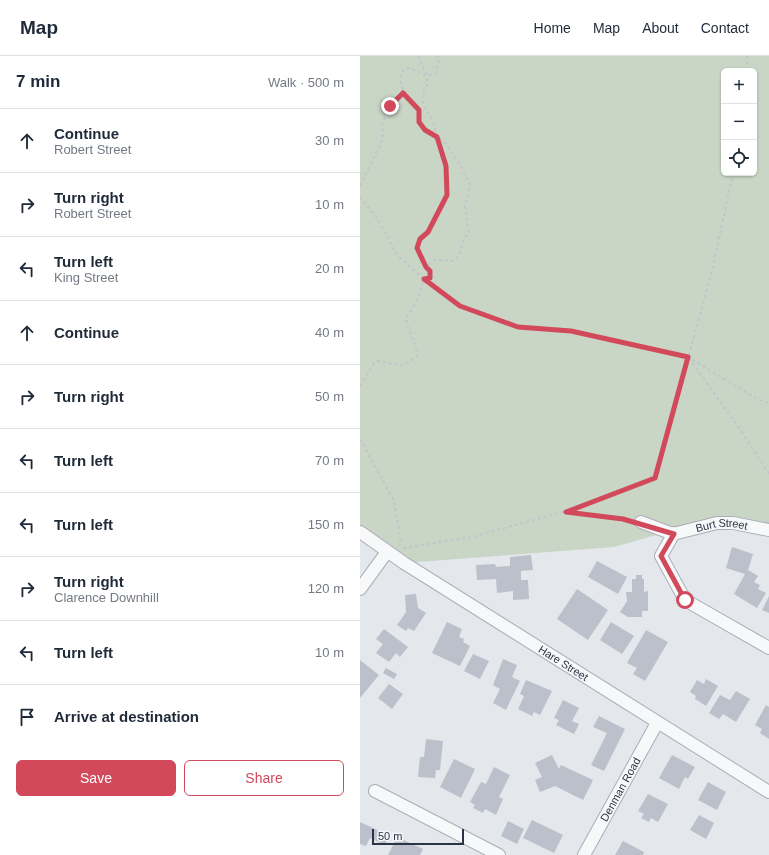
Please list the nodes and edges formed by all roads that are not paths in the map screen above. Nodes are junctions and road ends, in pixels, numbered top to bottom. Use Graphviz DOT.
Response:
graph roads {
  1 [pos="640,522"];
  2 [pos="769,530"];
  3 [pos="360,532"];
  4 [pos="674,534"];
  5 [pos="387,552"];
  6 [pos="360,589"];
  7 [pos="769,648"];
  8 [pos="657,723"];
  9 [pos="375,791"];
  10 [pos="769,792"];
  11 [pos="499,855"];
  12 [pos="584,855"];
  1 -- 4 [label="street"];
  2 -- 4 [label="street, Burt Street"];
  3 -- 5 [label="street, Hare Street"];
  4 -- 7 [label="street"];
  5 -- 6 [label="street"];
  5 -- 8 [label="street, Hare Street"];
  8 -- 10 [label="street, Hare Street"];
  8 -- 12 [label="street, Denman Road"];
  9 -- 11 [label="street"];
}
